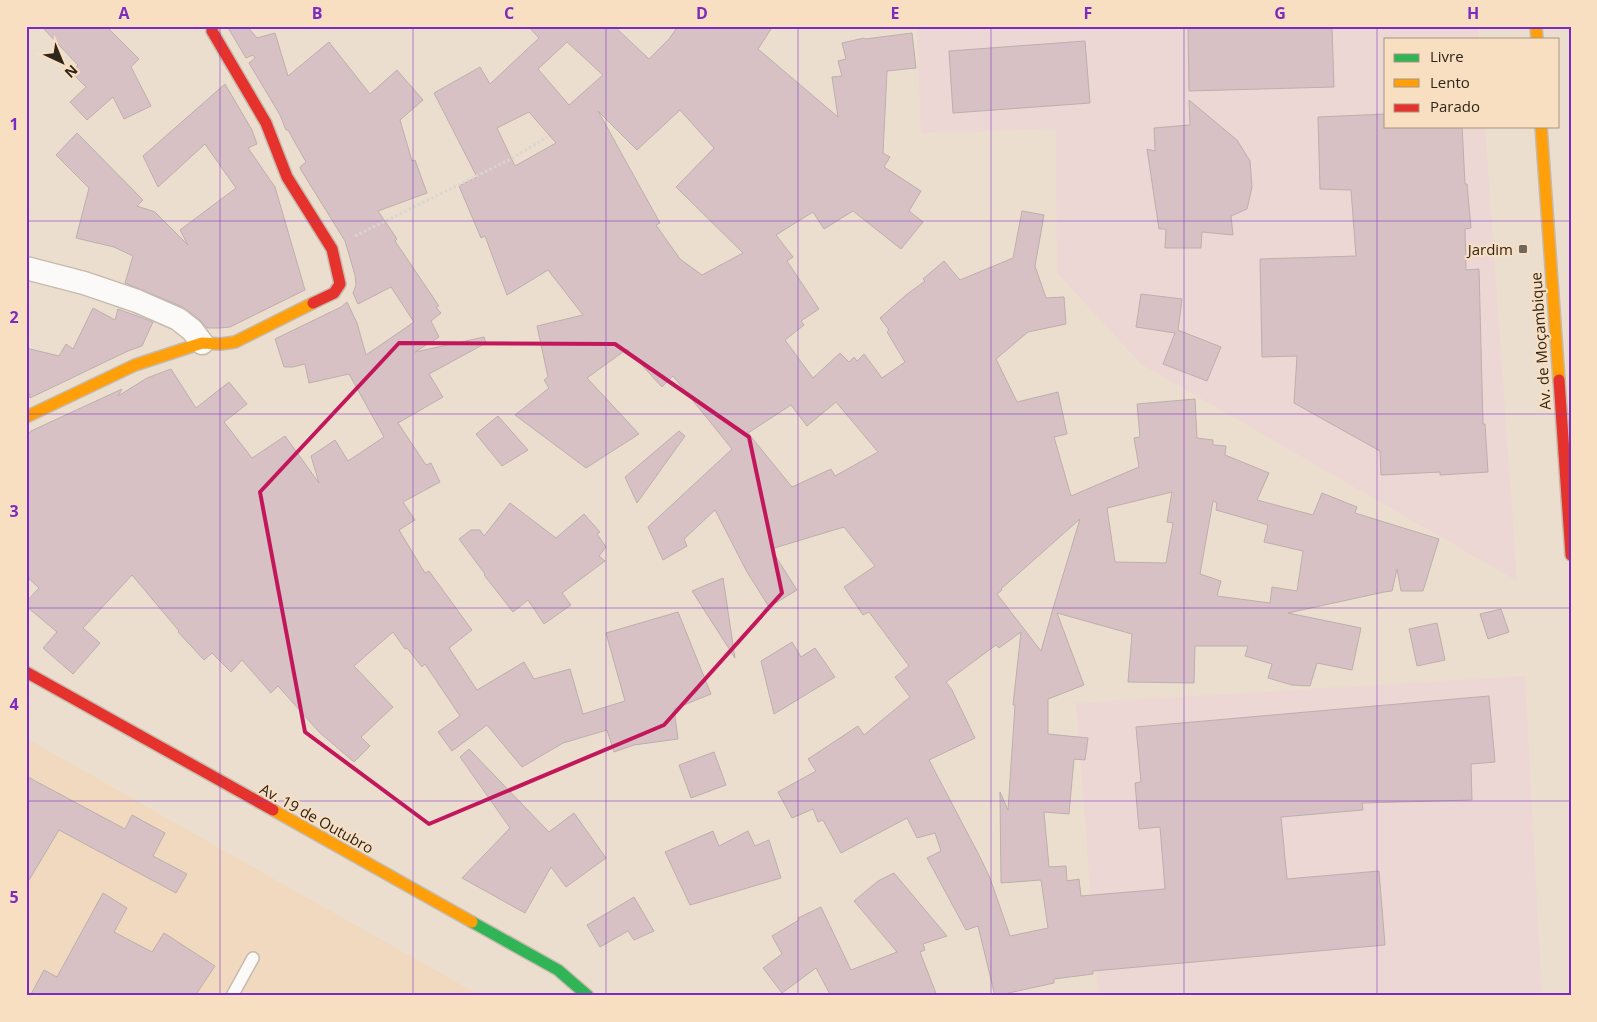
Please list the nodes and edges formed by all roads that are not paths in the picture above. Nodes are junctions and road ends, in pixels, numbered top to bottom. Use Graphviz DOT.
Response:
graph roads {
  1 [pos="212,31"];
  2 [pos="1540,128"];
  3 [pos="26,268"];
  4 [pos="202,343"];
  5 [pos="26,417"];
  6 [pos="1571,555"];
  7 [pos="26,672"];
  8 [pos="253,958"];
  9 [pos="232,996"];
  10 [pos="588,996"];
  1 -- 4 [label="main road"];
  2 -- 6 [label="main road, Av. de Moçambique"];
  3 -- 4 [label="street"];
  4 -- 5 [label="main road"];
  7 -- 10 [label="main road, Av. 19 de Outubro"];
  8 -- 9 [label="lane"];
}
